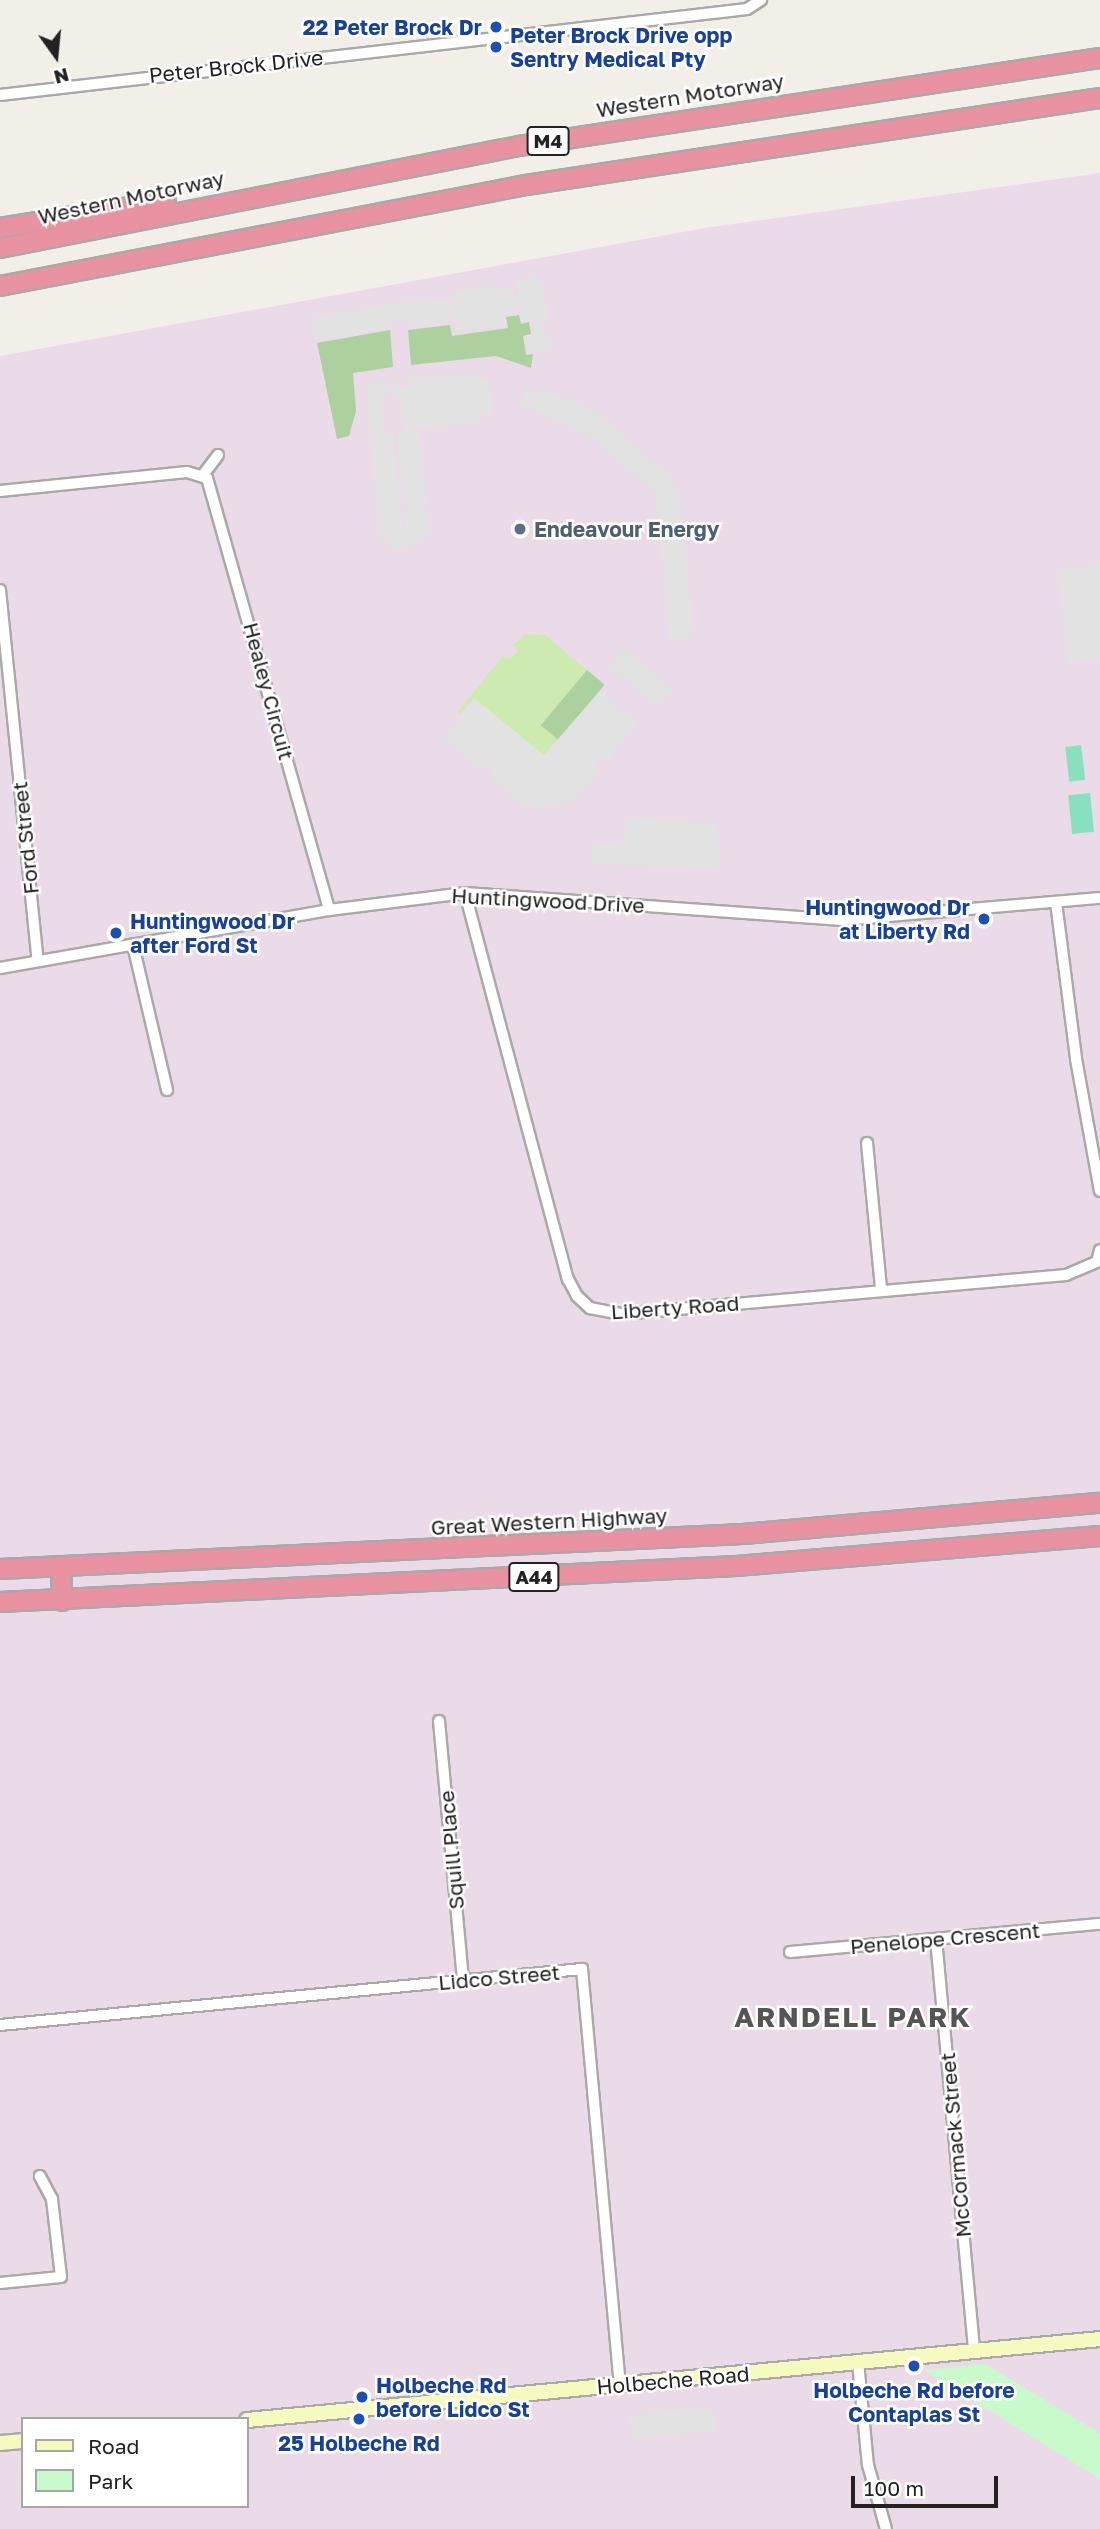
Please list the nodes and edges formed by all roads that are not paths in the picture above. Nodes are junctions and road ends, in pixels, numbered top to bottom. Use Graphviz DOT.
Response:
graph roads {
  1 [pos="761,0"];
  2 [pos="1100,58"];
  3 [pos="0,95"];
  4 [pos="1100,98"];
  5 [pos="274,191"];
  6 [pos="0,228"];
  7 [pos="0,248"];
  8 [pos="0,286"];
  9 [pos="218,454"];
  10 [pos="203,475"];
  11 [pos="0,491"];
  12 [pos="0,590"];
  13 [pos="465,893"];
  14 [pos="1100,898"];
  15 [pos="1056,902"];
  16 [pos="329,911"];
  17 [pos="133,945"];
  18 [pos="38,961"];
  19 [pos="0,968"];
  20 [pos="166,1090"];
  21 [pos="867,1143"];
  22 [pos="1100,1191"];
  23 [pos="1100,1250"];
  24 [pos="881,1289"];
  25 [pos="1100,1503"];
  26 [pos="1100,1536"];
  27 [pos="61,1567"];
  28 [pos="0,1569"];
  29 [pos="62,1601"];
  30 [pos="0,1602"];
  31 [pos="439,1721"];
  32 [pos="1100,1924"];
  33 [pos="936,1939"];
  34 [pos="790,1952"];
  35 [pos="463,1980"];
  36 [pos="0,2025"];
  37 [pos="40,2176"];
  38 [pos="0,2283"];
  39 [pos="1100,2339"];
  40 [pos="974,2351"];
  41 [pos="858,2362"];
  42 [pos="620,2385"];
  43 [pos="248,2420"];
  44 [pos="21,2441"];
  45 [pos="0,2443"];
  46 [pos="886,2529"];
  1 -- 3 [label="street, Peter Brock Drive"];
  2 -- 5 [label="highway, Western Motorway / M4"];
  4 -- 8 [label="highway, M4"];
  5 -- 6 [label="highway"];
  5 -- 7 [label="highway, Western Motorway / M4"];
  9 -- 10 [label="street"];
  10 -- 11 [label="street"];
  10 -- 16 [label="street, Healey Circuit"];
  12 -- 18 [label="street, Ford Street"];
  13 -- 15 [label="street, Huntingwood Drive"];
  13 -- 16 [label="street, Huntingwood Drive"];
  13 -- 24 [label="street, Liberty Road"];
  14 -- 15 [label="street, Huntingwood Drive"];
  15 -- 22 [label="street"];
  16 -- 17 [label="street, Huntingwood Drive"];
  17 -- 18 [label="street, Huntingwood Drive"];
  17 -- 20 [label="street"];
  18 -- 19 [label="street, Huntingwood Drive"];
  21 -- 24 [label="street"];
  23 -- 24 [label="street, Liberty Road"];
  25 -- 27 [label="highway, Great Western Highway / A44"];
  26 -- 29 [label="highway, A44"];
  27 -- 28 [label="highway, Great Western Highway / A44"];
  27 -- 29 [label="highway"];
  29 -- 30 [label="highway, A44"];
  31 -- 35 [label="street, Squill Place"];
  32 -- 33 [label="street, Penelope Crescent"];
  33 -- 34 [label="street, Penelope Crescent"];
  33 -- 40 [label="street, McCormack Street"];
  35 -- 36 [label="street, Lidco Street"];
  35 -- 42 [label="street, Lidco Street"];
  37 -- 38 [label="street"];
  39 -- 40 [label="street, Holbeche Road"];
  40 -- 41 [label="street, Holbeche Road"];
  41 -- 42 [label="street, Holbeche Road"];
  41 -- 46 [label="street"];
  42 -- 43 [label="street, Holbeche Road"];
  44 -- 45 [label="street"];
}
